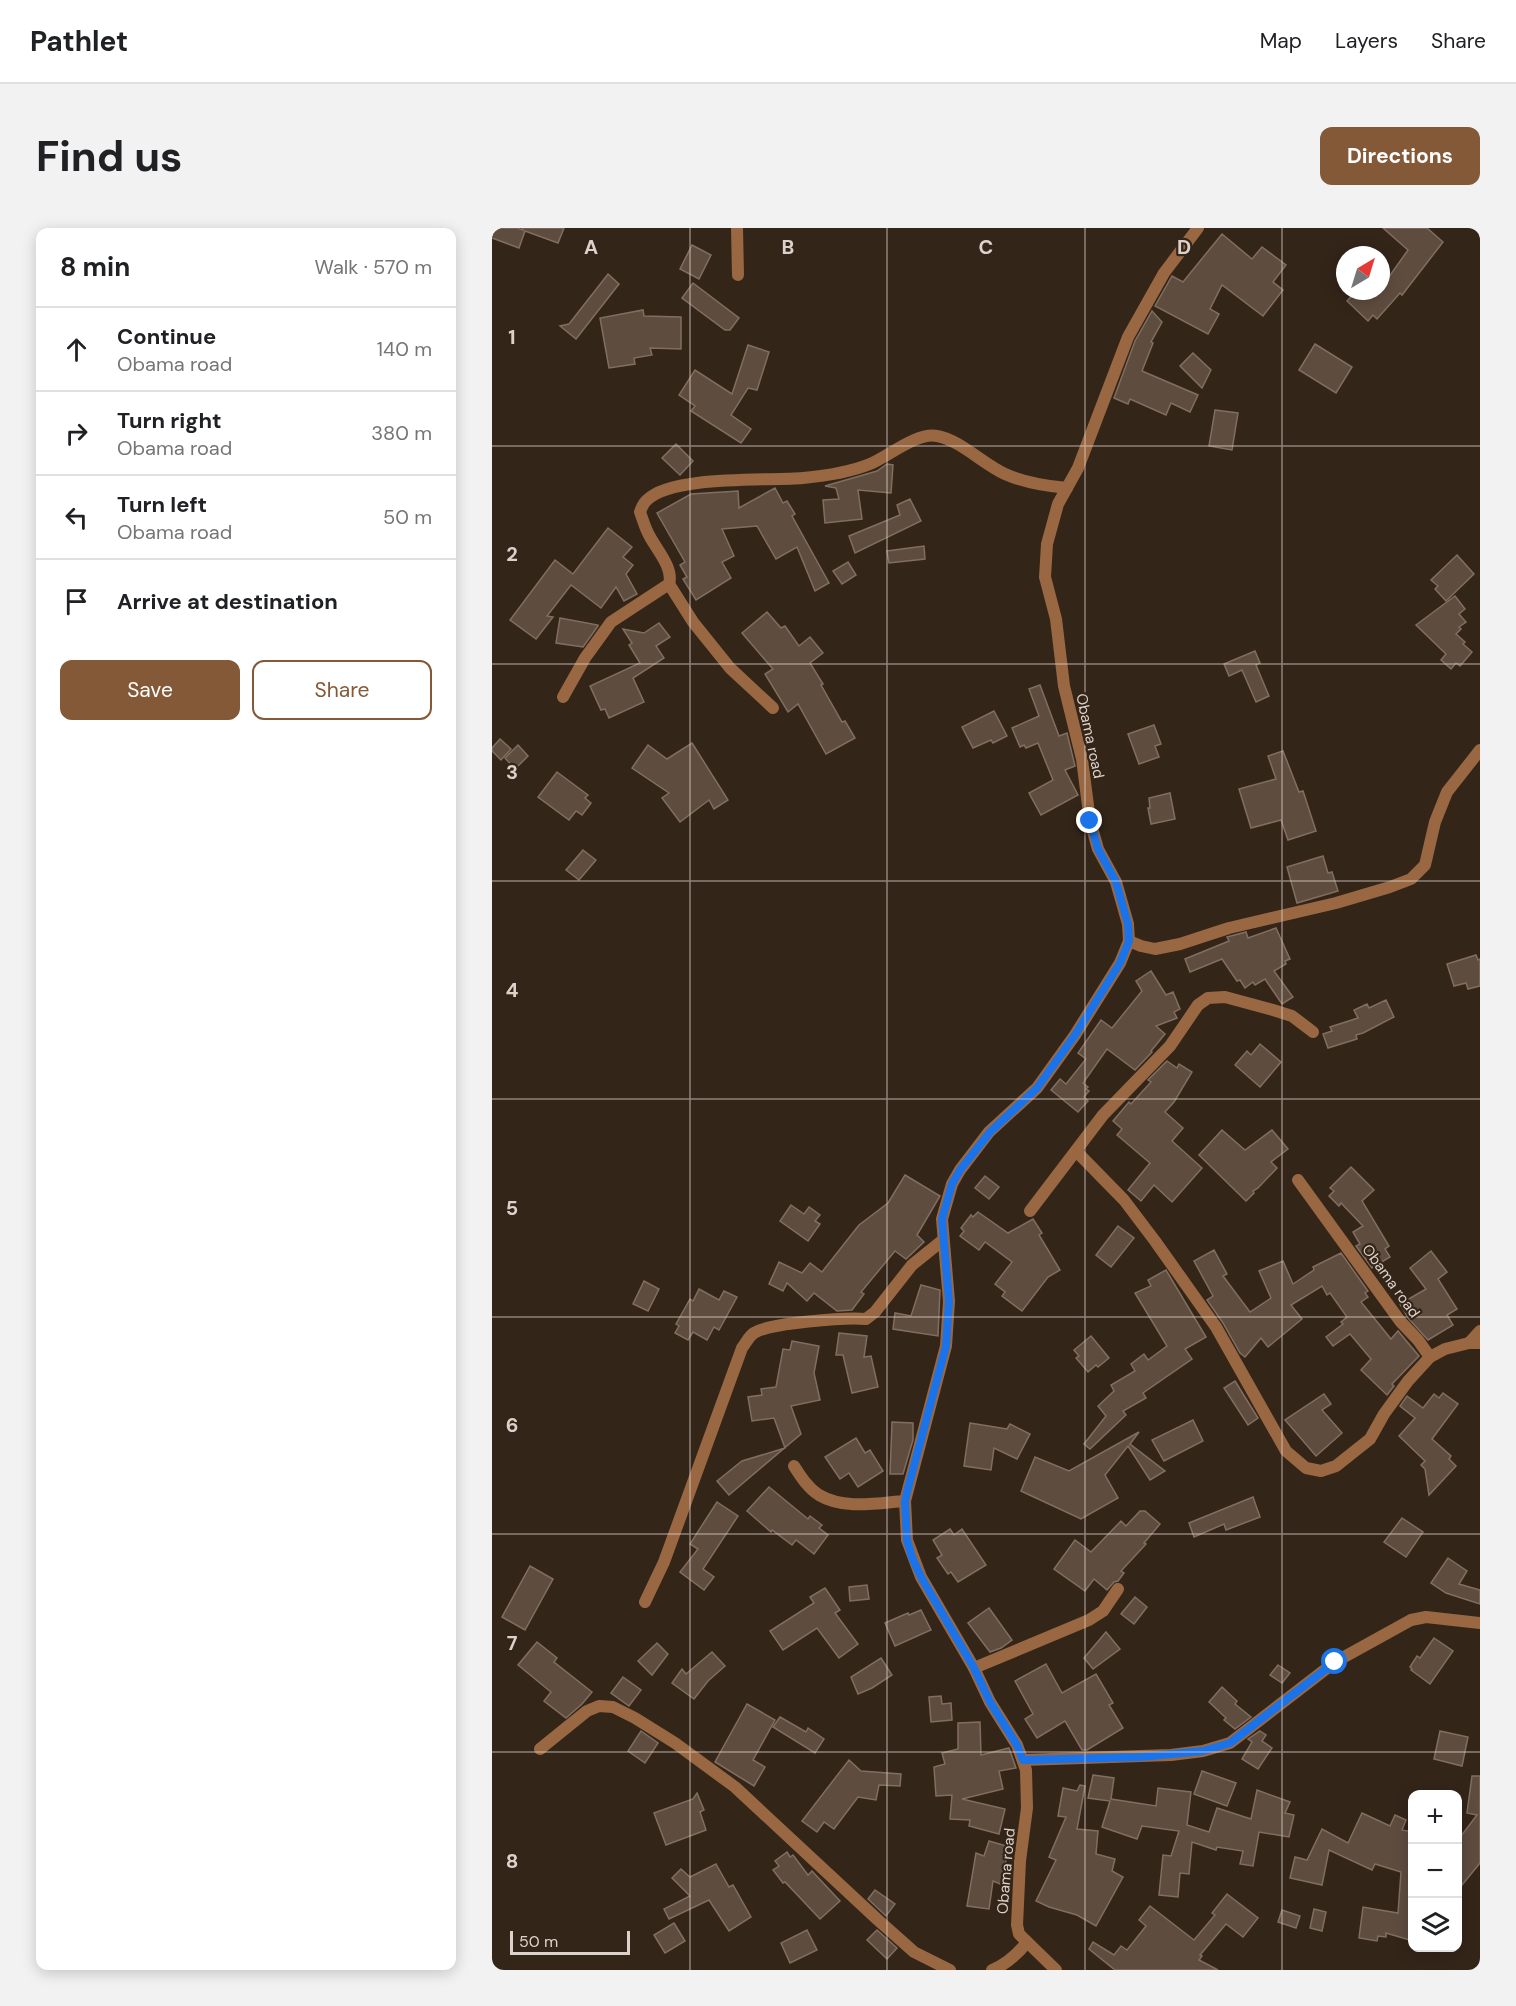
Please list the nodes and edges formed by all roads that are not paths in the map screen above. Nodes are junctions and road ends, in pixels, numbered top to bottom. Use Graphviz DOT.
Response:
graph roads {
  1 [pos="737,228"];
  2 [pos="1197,228"];
  3 [pos="738,275"];
  4 [pos="1066,488"];
  5 [pos="669,584"];
  6 [pos="563,697"];
  7 [pos="773,708"];
  8 [pos="1480,750"];
  9 [pos="1129,941"];
  10 [pos="1313,1032"];
  11 [pos="1076,1151"];
  12 [pos="1298,1180"];
  13 [pos="1030,1211"];
  14 [pos="944,1240"];
  15 [pos="1480,1331"];
  16 [pos="1474,1343"];
  17 [pos="1430,1357"];
  18 [pos="794,1466"];
  19 [pos="905,1501"];
  20 [pos="1118,1589"];
  21 [pos="645,1602"];
  22 [pos="1480,1623"];
  23 [pos="974,1668"];
  24 [pos="540,1749"];
  25 [pos="1023,1760"];
  26 [pos="1027,1942"];
  27 [pos="950,1970"];
  28 [pos="992,1970"];
  29 [pos="1056,1970"];
  1 -- 3 [label="street"];
  2 -- 4 [label="street, Obama road"];
  4 -- 5 [label="street"];
  4 -- 9 [label="street, Obama road"];
  5 -- 6 [label="street"];
  5 -- 7 [label="street"];
  8 -- 9 [label="street"];
  9 -- 14 [label="street, Obama road"];
  10 -- 11 [label="street"];
  11 -- 13 [label="street"];
  11 -- 17 [label="street"];
  12 -- 17 [label="street, Obama road"];
  14 -- 19 [label="street, Obama road"];
  14 -- 21 [label="street"];
  15 -- 16 [label="street"];
  16 -- 17 [label="street"];
  18 -- 19 [label="street"];
  19 -- 23 [label="street, Obama road"];
  20 -- 23 [label="street"];
  22 -- 25 [label="street"];
  23 -- 25 [label="street, Obama road"];
  24 -- 27 [label="street"];
  25 -- 26 [label="street, Obama road"];
  26 -- 28 [label="street"];
  26 -- 29 [label="street, Obama road"];
}
